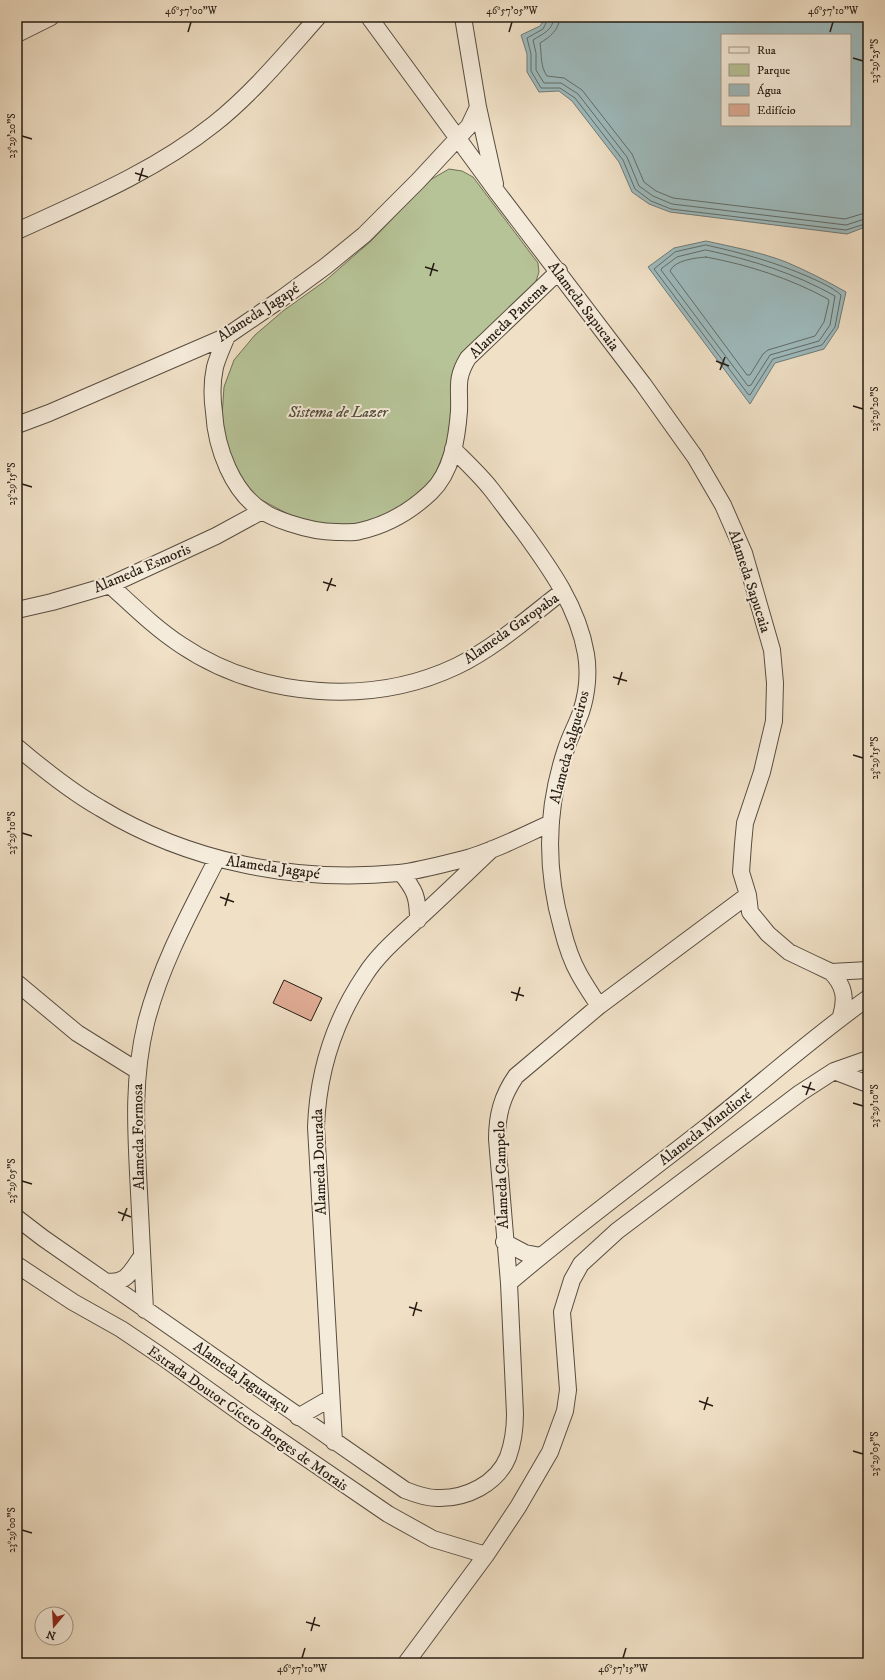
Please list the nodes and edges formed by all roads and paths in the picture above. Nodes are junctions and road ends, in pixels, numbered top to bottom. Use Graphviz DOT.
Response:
graph roads {
  1 [pos="51,17"];
  2 [pos="318,17"];
  3 [pos="369,17"];
  4 [pos="463,17"];
  5 [pos="17,34"];
  6 [pos="478,107"];
  7 [pos="457,138"];
  8 [pos="497,192"];
  9 [pos="17,231"];
  10 [pos="559,271"];
  11 [pos="227,336"];
  12 [pos="17,425"];
  13 [pos="453,449"];
  14 [pos="262,511"];
  15 [pos="110,585"];
  16 [pos="563,591"];
  17 [pos="17,610"];
  18 [pos="17,747"];
  19 [pos="551,823"];
  20 [pos="492,849"];
  21 [pos="217,859"];
  22 [pos="401,873"];
  23 [pos="748,895"];
  24 [pos="418,920"];
  25 [pos="868,970"];
  26 [pos="831,972"];
  27 [pos="17,983"];
  28 [pos="868,998"];
  29 [pos="599,1006"];
  30 [pos="841,1016"];
  31 [pos="868,1059"];
  32 [pos="138,1071"];
  33 [pos="834,1071"];
  34 [pos="868,1084"];
  35 [pos="17,1218"];
  36 [pos="504,1242"];
  37 [pos="142,1256"];
  38 [pos="541,1256"];
  39 [pos="17,1265"];
  40 [pos="104,1281"];
  41 [pos="509,1284"];
  42 [pos="145,1310"];
  43 [pos="331,1398"];
  44 [pos="298,1417"];
  45 [pos="334,1442"];
  46 [pos="479,1489"];
  47 [pos="486,1555"];
  48 [pos="406,1663"];
  1 -- 5 [label="street"];
  2 -- 9 [label="street"];
  3 -- 7 [label="street, Alameda Sapucaia"];
  4 -- 6 [label="street"];
  6 -- 7 [label="street, Alameda Jagapé"];
  6 -- 8 [label="street"];
  7 -- 8 [label="street, Alameda Sapucaia"];
  7 -- 11 [label="street, Alameda Jagapé"];
  8 -- 10 [label="street, Alameda Sapucaia"];
  10 -- 13 [label="street, Alameda Panema"];
  10 -- 23 [label="street, Alameda Sapucaia"];
  11 -- 12 [label="street, Alameda Jagapé"];
  11 -- 14 [label="street, Alameda Panema"];
  13 -- 14 [label="street, Alameda Panema"];
  13 -- 16 [label="street, Alameda Salgueiros"];
  14 -- 15 [label="street, Alameda Esmoris"];
  15 -- 16 [label="street, Alameda Garopaba"];
  15 -- 17 [label="street, Alameda Esmoris"];
  16 -- 19 [label="street, Alameda Salgueiros"];
  18 -- 21 [label="street, Alameda Jagapé"];
  19 -- 20 [label="street, Alameda Jagapé"];
  19 -- 29 [label="street, Alameda Salgueiros"];
  20 -- 22 [label="street, Alameda Jagapé"];
  20 -- 24 [label="street, Alameda Dourada"];
  21 -- 22 [label="street, Alameda Jagapé"];
  21 -- 32 [label="street, Alameda Formosa"];
  22 -- 24 [label="street"];
  23 -- 26 [label="street, Alameda Sapucaia"];
  23 -- 29 [label="street, Alameda Campelo"];
  24 -- 43 [label="street, Alameda Dourada"];
  25 -- 26 [label="street, Alameda Sapucaia"];
  26 -- 30 [label="street"];
  27 -- 32 [label="street"];
  28 -- 30 [label="street, Alameda Mandioré"];
  29 -- 36 [label="street, Alameda Campelo"];
  30 -- 38 [label="street, Alameda Mandioré"];
  31 -- 33 [label="street"];
  32 -- 37 [label="street, Alameda Formosa"];
  33 -- 34 [label="street"];
  33 -- 47 [label="street"];
  35 -- 40 [label="street, Alameda Jaguaraçu"];
  36 -- 38 [label="street"];
  36 -- 41 [label="street, Alameda Campelo"];
  37 -- 40 [label="street"];
  37 -- 42 [label="street, Alameda Formosa"];
  38 -- 41 [label="street, Alameda Mandioré"];
  39 -- 47 [label="street, Estrada Doutor Cícero Borges de Morais"];
  40 -- 42 [label="street, Alameda Jaguaraçu"];
  41 -- 46 [label="street, Alameda Campelo"];
  42 -- 44 [label="street, Alameda Jaguaraçu"];
  43 -- 44 [label="street"];
  43 -- 45 [label="street, Alameda Dourada"];
  44 -- 45 [label="street, Alameda Jaguaraçu"];
  45 -- 46 [label="street, Alameda Jaguaraçu"];
  47 -- 48 [label="street"];
}
